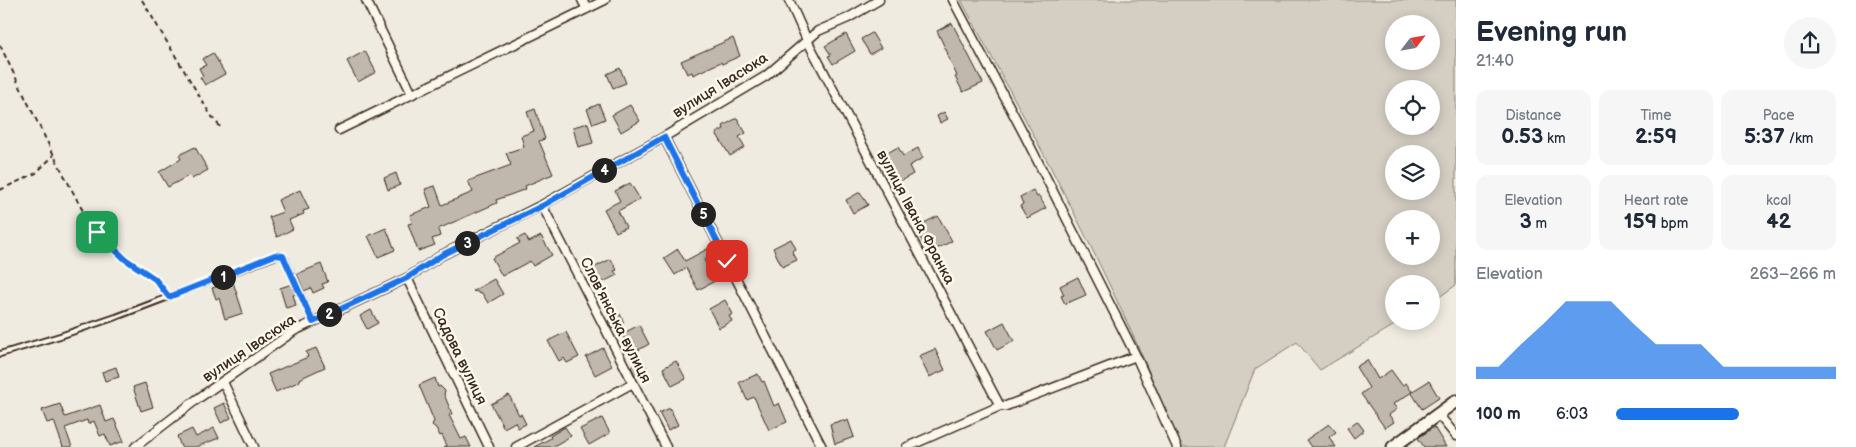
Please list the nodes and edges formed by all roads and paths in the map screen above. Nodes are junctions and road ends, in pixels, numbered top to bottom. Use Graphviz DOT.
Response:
graph roads {
  1 [pos="142,0"];
  2 [pos="366,0"];
  3 [pos="582,0"];
  4 [pos="605,0"];
  5 [pos="788,0"];
  6 [pos="879,0"];
  7 [pos="953,0"];
  8 [pos="586,9"];
  9 [pos="807,40"];
  10 [pos="0,46"];
  11 [pos="412,94"];
  12 [pos="221,128"];
  13 [pos="339,130"];
  14 [pos="664,137"];
  15 [pos="54,155"];
  16 [pos="0,190"];
  17 [pos="542,206"];
  18 [pos="407,278"];
  19 [pos="169,297"];
  20 [pos="313,322"];
  21 [pos="0,354"];
  22 [pos="1136,356"];
  23 [pos="223,382"];
  24 [pos="633,383"];
  25 [pos="1456,401"];
  26 [pos="1000,406"];
  27 [pos="1438,414"];
  28 [pos="1456,436"];
  29 [pos="134,447"];
  30 [pos="254,447"];
  31 [pos="489,447"];
  32 [pos="516,447"];
  33 [pos="666,447"];
  34 [pos="822,447"];
  35 [pos="907,447"];
  36 [pos="1177,447"];
  37 [pos="1393,447"];
  1 -- 12 [label="path"];
  2 -- 11 [label="street"];
  3 -- 8 [label="street"];
  4 -- 8 [label="street"];
  5 -- 9 [label="street, вулиця Івана Франка"];
  6 -- 9 [label="street, вулиця Івасюка"];
  7 -- 22 [label="street"];
  8 -- 11 [label="street"];
  9 -- 14 [label="street, вулиця Івасюка"];
  9 -- 26 [label="street, вулиця Івана Франка"];
  10 -- 15 [label="path"];
  11 -- 13 [label="street"];
  14 -- 17 [label="street, вулиця Івасюка"];
  14 -- 34 [label="street"];
  15 -- 16 [label="path"];
  15 -- 19 [label="path"];
  17 -- 18 [label="street, вулиця Івасюка"];
  17 -- 24 [label="street, Слов'янська вулиця"];
  18 -- 20 [label="street, вулиця Івасюка"];
  18 -- 31 [label="street, Садова вулиця"];
  19 -- 20 [label="lane"];
  19 -- 21 [label="lane"];
  20 -- 23 [label="street, вулиця Івасюка"];
  22 -- 26 [label="street"];
  22 -- 36 [label="street"];
  23 -- 29 [label="street, вулиця Івасюка"];
  23 -- 30 [label="street"];
  24 -- 32 [label="street"];
  24 -- 33 [label="street, Слов'янська вулиця"];
  25 -- 27 [label="street"];
  26 -- 35 [label="street"];
  27 -- 28 [label="street"];
  27 -- 37 [label="street"];
}
